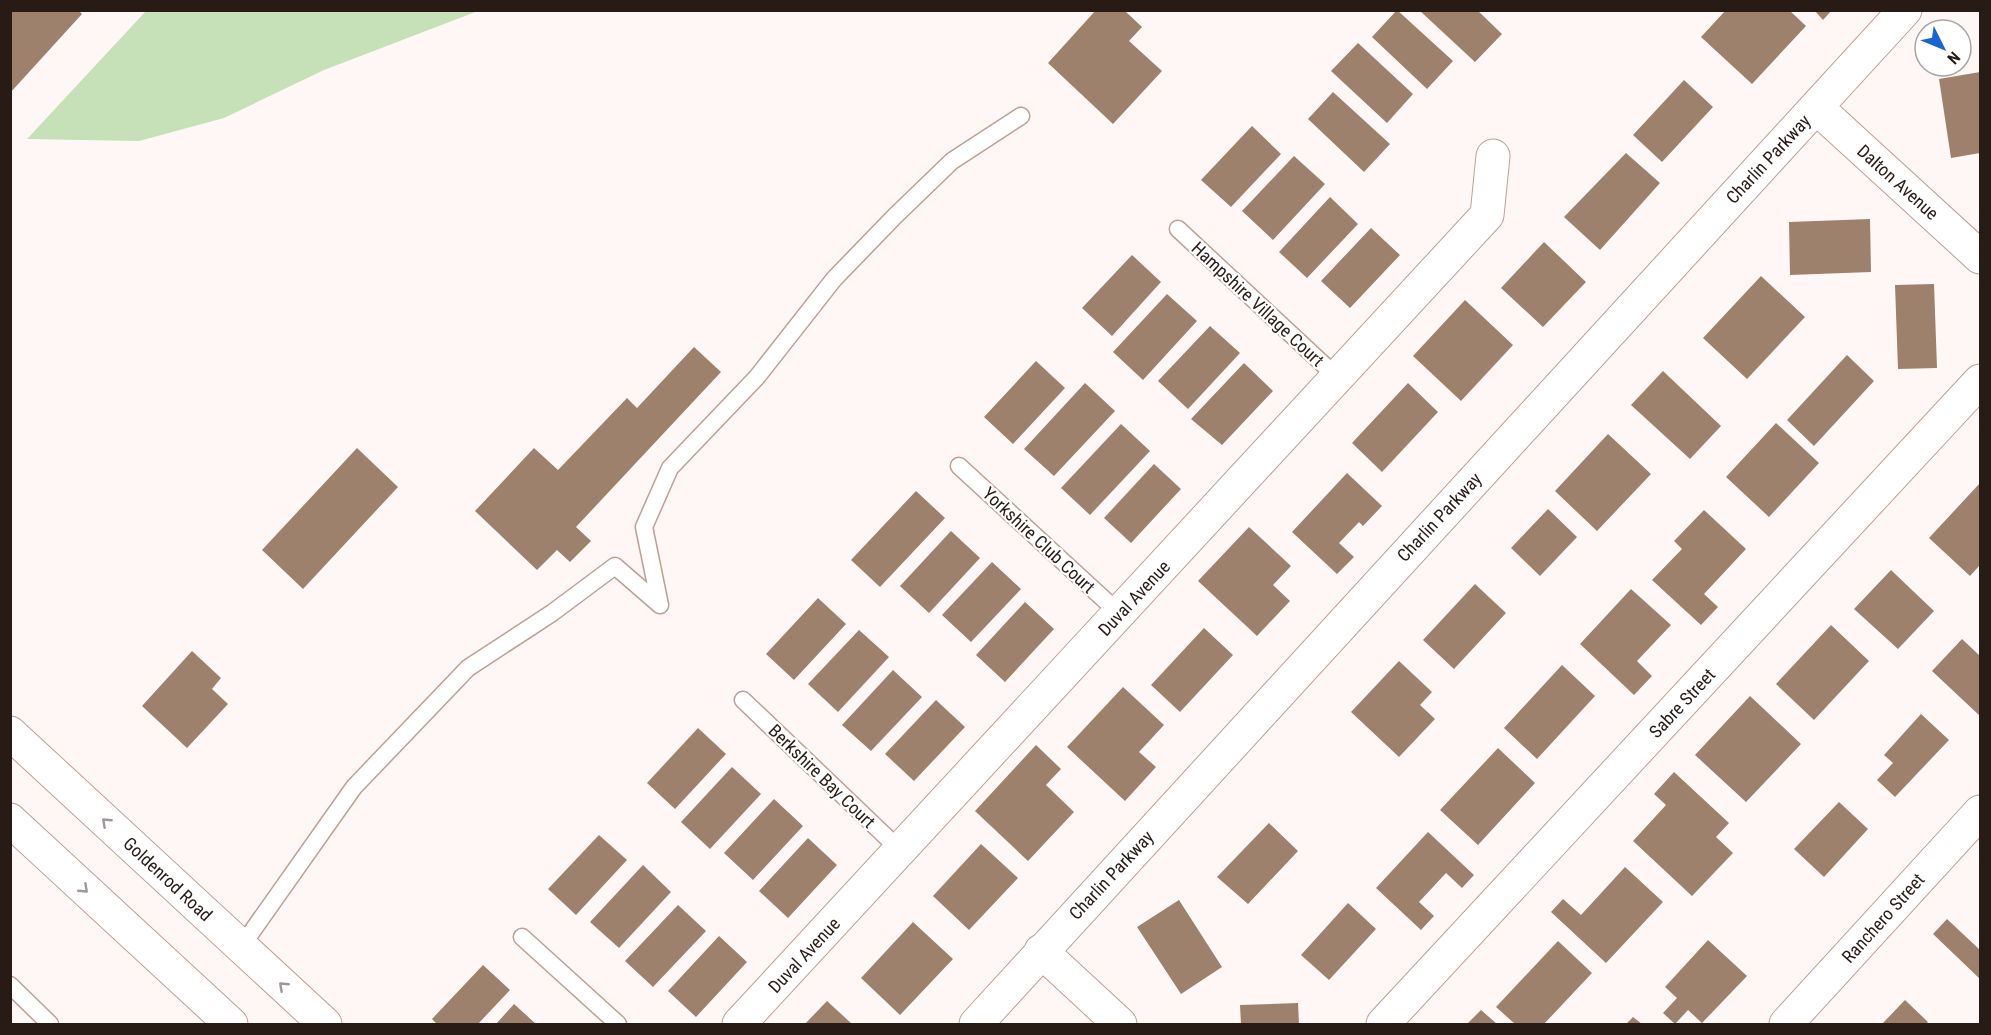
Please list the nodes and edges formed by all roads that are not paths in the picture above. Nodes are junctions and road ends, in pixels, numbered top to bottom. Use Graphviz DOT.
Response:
graph roads {
  1 [pos="1905,10"];
  2 [pos="1816,107"];
  3 [pos="1021,116"];
  4 [pos="1493,156"];
  5 [pos="1178,229"];
  6 [pos="1980,257"];
  7 [pos="1338,378"];
  8 [pos="1980,381"];
  9 [pos="959,466"];
  10 [pos="1120,614"];
  11 [pos="743,700"];
  12 [pos="10,733"];
  13 [pos="1980,812"];
  14 [pos="10,820"];
  15 [pos="901,851"];
  16 [pos="522,937"];
  17 [pos="241,947"];
  18 [pos="1041,951"];
  19 [pos="10,985"];
  20 [pos="50,1024"];
  21 [pos="231,1024"];
  22 [pos="325,1024"];
  23 [pos="618,1024"];
  24 [pos="739,1024"];
  25 [pos="976,1024"];
  26 [pos="1120,1024"];
  27 [pos="1383,1024"];
  28 [pos="1786,1024"];
  1 -- 2 [label="street, Charlin Parkway"];
  2 -- 6 [label="street, Dalton Avenue"];
  2 -- 18 [label="street, Charlin Parkway"];
  3 -- 17 [label="lane"];
  4 -- 7 [label="street, Duval Avenue"];
  5 -- 7 [label="lane, Hampshire Village Court"];
  7 -- 10 [label="street, Duval Avenue"];
  8 -- 27 [label="street, Sabre Street"];
  9 -- 10 [label="lane, Yorkshire Club Court"];
  10 -- 15 [label="street, Duval Avenue"];
  11 -- 15 [label="lane, Berkshire Bay Court"];
  17 -- 12 [label="street, Goldenrod Road, one-way"];
  13 -- 28 [label="street, Ranchero Street"];
  14 -- 21 [label="street, one-way"];
  15 -- 24 [label="street, Duval Avenue"];
  16 -- 23 [label="lane"];
  22 -- 17 [label="street, Goldenrod Road, one-way"];
  18 -- 25 [label="street, Charlin Parkway"];
  18 -- 26 [label="street"];
  19 -- 20 [label="lane"];
}
